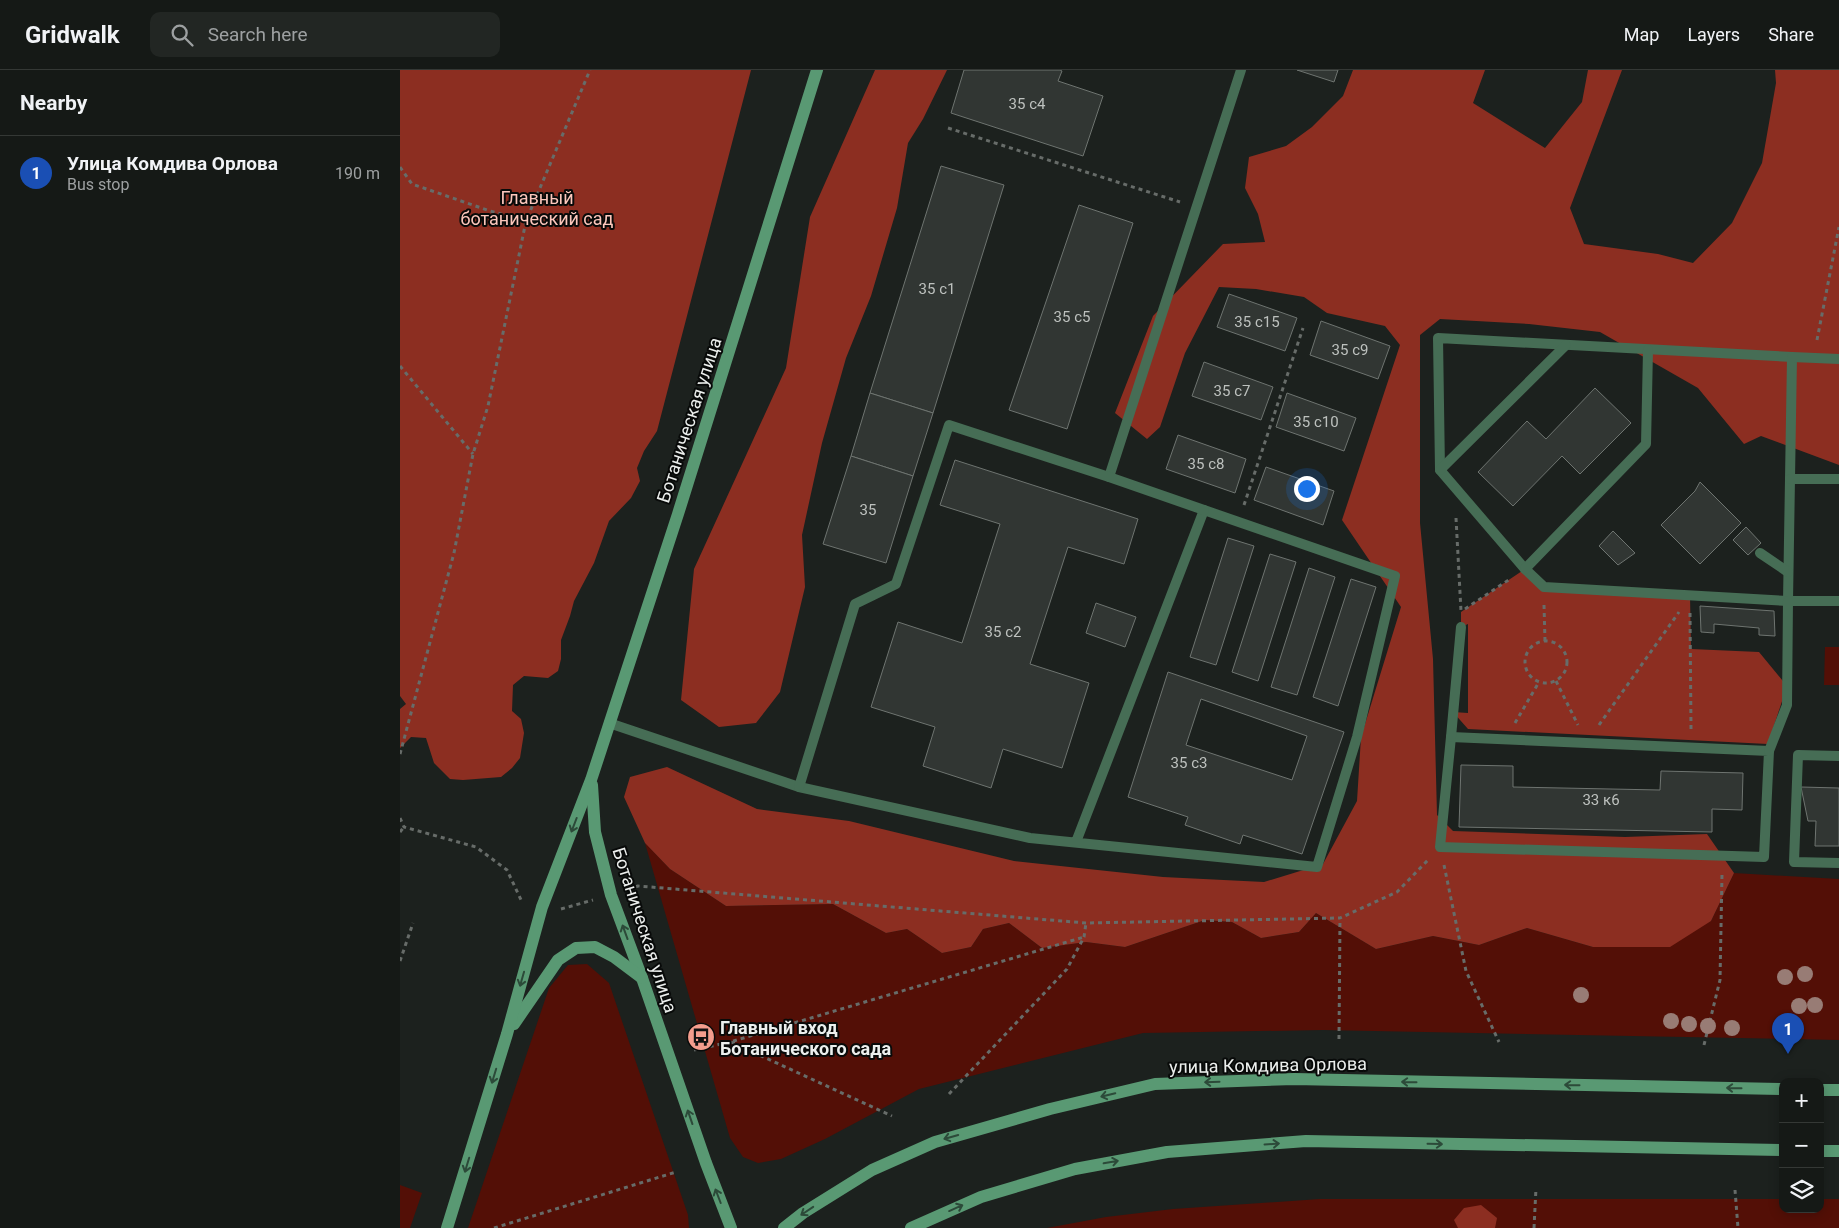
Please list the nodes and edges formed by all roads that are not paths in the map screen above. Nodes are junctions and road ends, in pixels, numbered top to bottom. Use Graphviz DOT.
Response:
graph roads {
  1 [pos="817,70"];
  2 [pos="1241,70"];
  3 [pos="1566,345"];
  4 [pos="1648,350"];
  5 [pos="1792,357"];
  6 [pos="1839,359"];
  7 [pos="1440,470"];
  8 [pos="1109,477"];
  9 [pos="1790,479"];
  10 [pos="1839,479"];
  11 [pos="1204,510"];
  12 [pos="1760,553"];
  13 [pos="1525,569"];
  14 [pos="1788,572"];
  15 [pos="1788,600"];
  16 [pos="1839,600"];
  17 [pos="1461,627"];
  18 [pos="609,723"];
  19 [pos="1451,737"];
  20 [pos="1769,751"];
  21 [pos="1839,756"];
  22 [pos="591,780"];
  23 [pos="799,787"];
  24 [pos="1076,842"];
  25 [pos="1839,863"];
  26 [pos="642,978"];
  27 [pos="507,1034"];
  28 [pos="1779,1089"];
  29 [pos="1824,1090"];
  30 [pos="1839,1090"];
  31 [pos="1779,1150"];
  32 [pos="1824,1151"];
  33 [pos="1839,1152"];
  34 [pos="447,1228"];
  35 [pos="731,1228"];
  36 [pos="784,1228"];
  37 [pos="911,1228"];
  1 -- 18 [label="main road, Ботаническая улица"];
  2 -- 8 [label="lane"];
  3 -- 4 [label="lane"];
  3 -- 7 [label="lane"];
  3 -- 7 [label="lane"];
  4 -- 5 [label="lane"];
  4 -- 13 [label="lane"];
  5 -- 6 [label="lane"];
  5 -- 9 [label="lane"];
  7 -- 13 [label="lane"];
  8 -- 11 [label="lane"];
  8 -- 23 [label="lane"];
  9 -- 10 [label="lane"];
  9 -- 14 [label="lane"];
  11 -- 24 [label="lane"];
  11 -- 24 [label="lane"];
  12 -- 14 [label="lane"];
  13 -- 15 [label="lane"];
  14 -- 15 [label="lane"];
  15 -- 16 [label="lane"];
  15 -- 20 [label="lane"];
  17 -- 19 [label="lane"];
  18 -- 22 [label="main road, Ботаническая улица"];
  18 -- 23 [label="lane"];
  19 -- 20 [label="lane"];
  19 -- 20 [label="lane"];
  21 -- 25 [label="lane"];
  26 -- 22 [label="main road, Ботаническая улица, one-way"];
  22 -- 27 [label="main road, Ботаническая улица, one-way"];
  23 -- 24 [label="lane"];
  26 -- 27 [label="main road"];
  35 -- 26 [label="main road, Ботаническая улица, one-way"];
  27 -- 34 [label="main road, Ботаническая улица, one-way"];
  28 -- 36 [label="main road, улица Комдива Орлова, one-way"];
  29 -- 30 [label="main road"];
  37 -- 31 [label="main road, one-way"];
  32 -- 33 [label="main road"];
}
